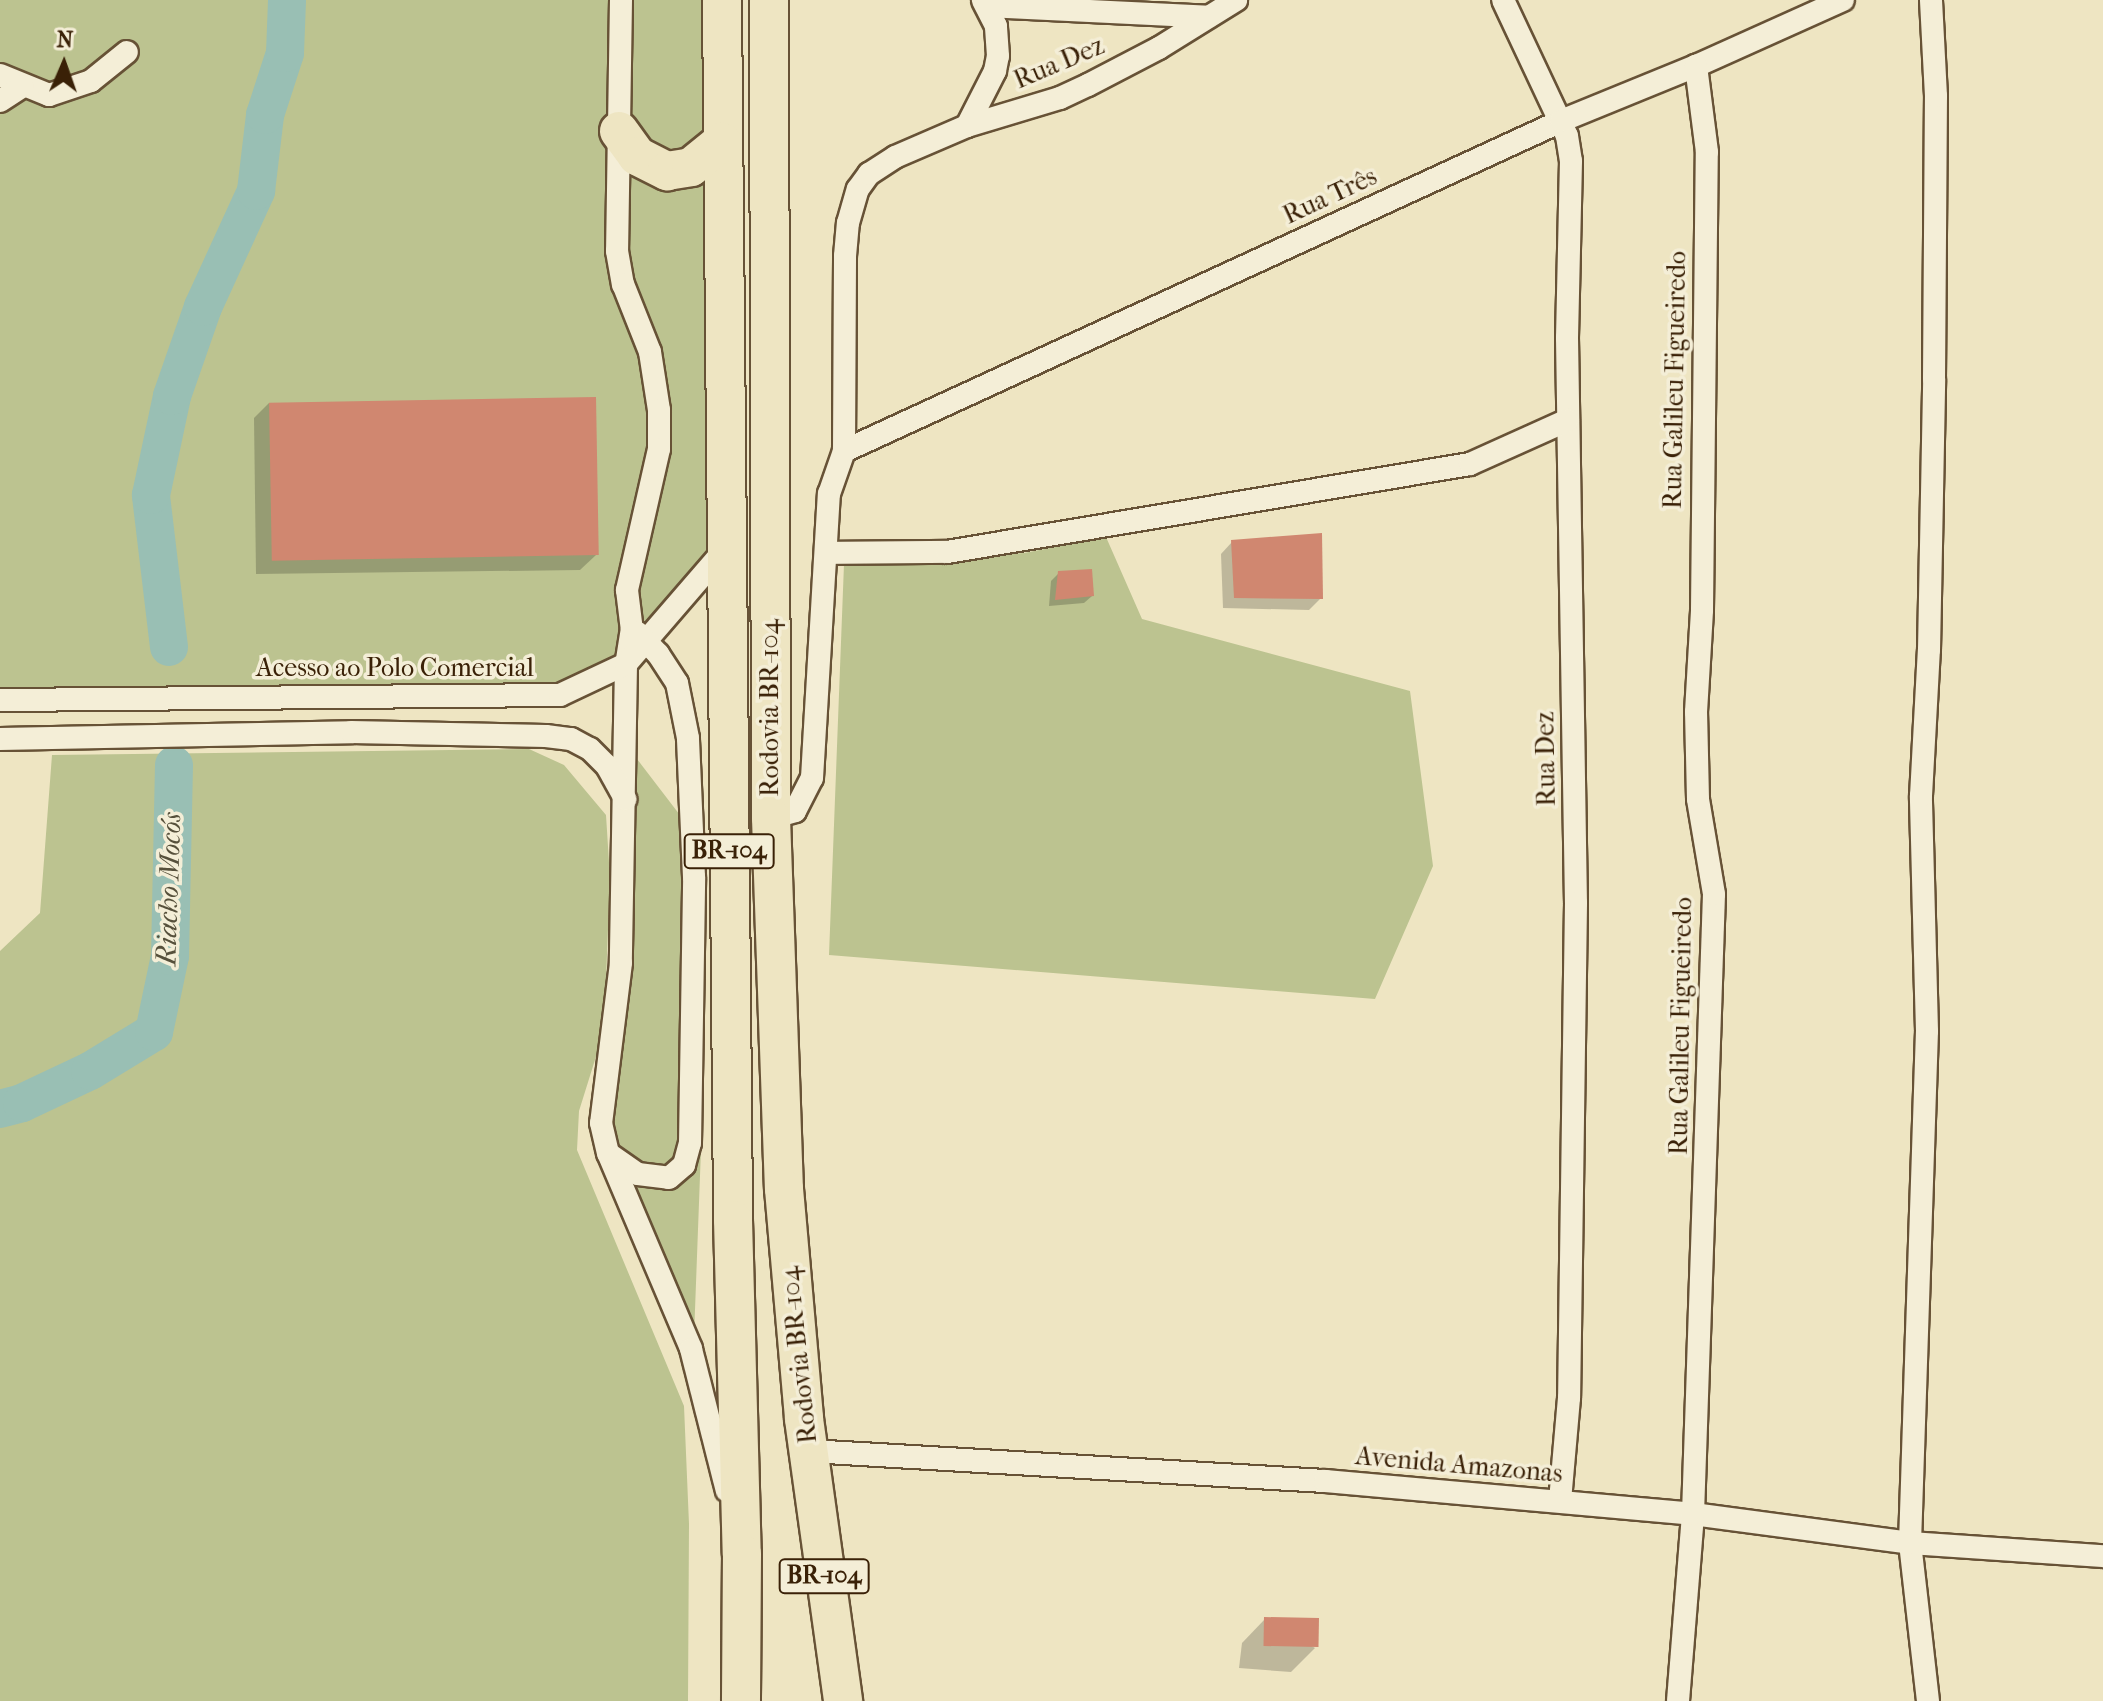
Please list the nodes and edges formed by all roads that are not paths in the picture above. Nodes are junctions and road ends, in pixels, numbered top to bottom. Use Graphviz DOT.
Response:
graph roads {
  1 [pos="621,0"];
  2 [pos="722,0"];
  3 [pos="769,0"];
  4 [pos="1236,0"];
  5 [pos="1503,0"];
  6 [pos="1843,0"];
  7 [pos="1931,0"];
  8 [pos="985,3"];
  9 [pos="1208,17"];
  10 [pos="127,52"];
  11 [pos="1696,66"];
  12 [pos="0,75"];
  13 [pos="23,86"];
  14 [pos="0,101"];
  15 [pos="1561,121"];
  16 [pos="967,126"];
  17 [pos="619,131"];
  18 [pos="722,142"];
  19 [pos="1568,420"];
  20 [pos="844,451"];
  21 [pos="728,545"];
  22 [pos="826,553"];
  23 [pos="640,635"];
  24 [pos="626,664"];
  25 [pos="8,700"];
  26 [pos="8,739"];
  27 [pos="626,800"];
  28 [pos="771,818"];
  29 [pos="608,1153"];
  30 [pos="809,1451"];
  31 [pos="1560,1501"];
  32 [pos="1693,1514"];
  33 [pos="1910,1543"];
  34 [pos="742,1554"];
  35 [pos="2103,1556"];
  36 [pos="741,1701"];
  37 [pos="843,1701"];
  38 [pos="1678,1701"];
  39 [pos="1928,1701"];
  1 -- 17 [label="street"];
  2 -- 18 [label="highway, Rodovia BR-104 / BR-104"];
  3 -- 28 [label="highway, Rodovia BR-104 / BR-104"];
  4 -- 9 [label="street, Rua Dez"];
  5 -- 15 [label="street, Rua Dez"];
  6 -- 11 [label="street, Rua Três"];
  7 -- 33 [label="street"];
  8 -- 9 [label="street"];
  8 -- 16 [label="street"];
  9 -- 16 [label="street, Rua Dez"];
  10 -- 13 [label="street"];
  11 -- 15 [label="street, Rua Três"];
  11 -- 32 [label="street, Rua Galileu Figueiredo"];
  12 -- 13 [label="street"];
  13 -- 14 [label="street"];
  15 -- 19 [label="street, Rua Dez"];
  15 -- 20 [label="street, Rua Três"];
  16 -- 20 [label="street, Rua Dez"];
  17 -- 18 [label="highway"];
  17 -- 23 [label="street"];
  18 -- 21 [label="highway, Rodovia BR-104 / BR-104"];
  19 -- 22 [label="street"];
  19 -- 31 [label="street, Rua Dez"];
  20 -- 22 [label="street, Rua Dez"];
  21 -- 23 [label="street, Acesso ao Polo Comercial"];
  21 -- 34 [label="highway, Rodovia BR-104 / BR-104"];
  22 -- 28 [label="street, Rua Dez"];
  23 -- 24 [label="street, Acesso ao Polo Comercial"];
  23 -- 29 [label="street"];
  24 -- 25 [label="street, Acesso ao Polo Comercial"];
  24 -- 27 [label="street"];
  25 -- 26 [label="street"];
  26 -- 27 [label="street"];
  27 -- 29 [label="street"];
  28 -- 30 [label="highway, Rodovia BR-104 / BR-104"];
  29 -- 34 [label="street"];
  30 -- 31 [label="street, Avenida Amazonas"];
  30 -- 37 [label="highway, Rodovia BR-104 / BR-104"];
  31 -- 32 [label="street, Avenida Amazonas"];
  32 -- 33 [label="street, Avenida Amazonas"];
  32 -- 38 [label="street, Rua Galileu Figueiredo"];
  33 -- 35 [label="street, Avenida Amazonas"];
  33 -- 39 [label="street"];
  34 -- 36 [label="highway, Rodovia BR-104 / BR-104"];
}
